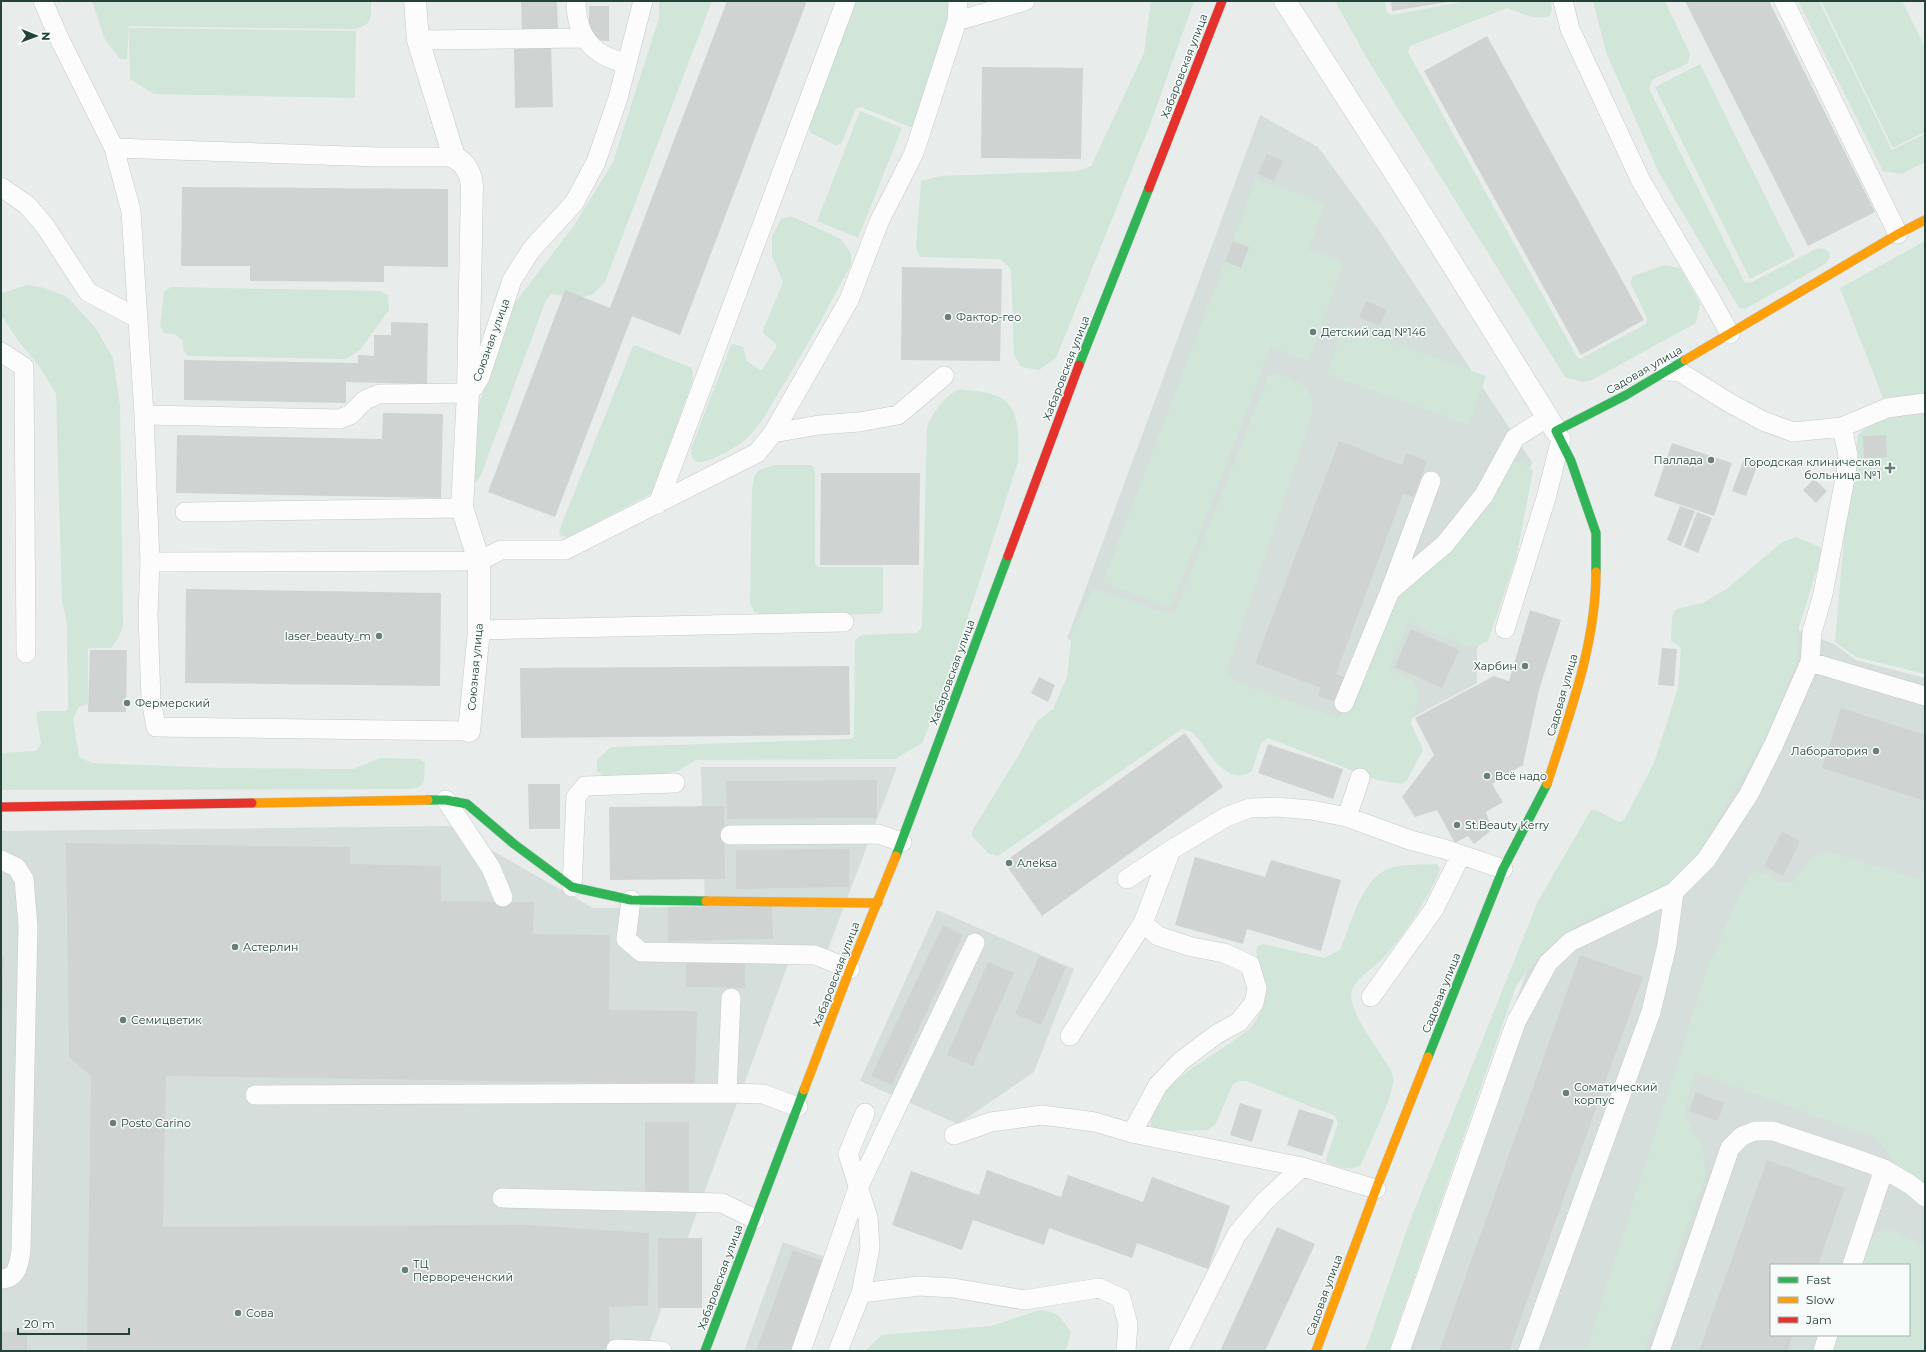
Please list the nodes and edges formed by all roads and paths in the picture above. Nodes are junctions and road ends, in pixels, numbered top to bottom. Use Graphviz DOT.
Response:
graph roads {
  1 [pos="43,1"];
  2 [pos="414,1"];
  3 [pos="576,1"];
  4 [pos="643,1"];
  5 [pos="846,1"];
  6 [pos="958,1"];
  7 [pos="1025,1"];
  8 [pos="1222,1"];
  9 [pos="1285,1"];
  10 [pos="1563,1"];
  11 [pos="1784,1"];
  12 [pos="957,21"];
  13 [pos="584,38"];
  14 [pos="418,40"];
  15 [pos="628,63"];
  16 [pos="114,148"];
  17 [pos="454,157"];
  18 [pos="1,188"];
  19 [pos="1925,220"];
  20 [pos="1898,234"];
  21 [pos="137,318"];
  22 [pos="1730,334"];
  23 [pos="1,352"];
  24 [pos="1666,371"];
  25 [pos="944,376"];
  26 [pos="468,392"];
  27 [pos="1925,404"];
  28 [pos="144,415"];
  29 [pos="1842,427"];
  30 [pos="1555,429"];
  31 [pos="773,433"];
  32 [pos="1431,481"];
  33 [pos="658,504"];
  34 [pos="462,508"];
  35 [pos="185,512"];
  36 [pos="479,561"];
  37 [pos="150,562"];
  38 [pos="1390,591"];
  39 [pos="844,622"];
  40 [pos="1505,629"];
  41 [pos="479,630"];
  42 [pos="26,653"];
  43 [pos="1810,662"];
  44 [pos="1925,696"];
  45 [pos="1344,703"];
  46 [pos="469,731"];
  47 [pos="1360,778"];
  48 [pos="675,783"];
  49 [pos="446,800"];
  50 [pos="1,807"];
  51 [pos="1347,816"];
  52 [pos="730,835"];
  53 [pos="902,842"];
  54 [pos="1171,850"];
  55 [pos="1461,855"];
  56 [pos="1,860"];
  57 [pos="1503,869"];
  58 [pos="1127,879"];
  59 [pos="572,887"];
  60 [pos="1674,892"];
  61 [pos="503,897"];
  62 [pos="631,900"];
  63 [pos="878,903"];
  64 [pos="1143,923"];
  65 [pos="975,943"];
  66 [pos="850,969"];
  67 [pos="1371,997"];
  68 [pos="730,998"];
  69 [pos="1070,1036"];
  70 [pos="727,1093"];
  71 [pos="255,1095"];
  72 [pos="798,1107"];
  73 [pos="865,1113"];
  74 [pos="1132,1133"];
  75 [pos="954,1135"];
  76 [pos="1302,1167"];
  77 [pos="1884,1169"];
  78 [pos="858,1188"];
  79 [pos="1376,1190"];
  80 [pos="1925,1197"];
  81 [pos="502,1198"];
  82 [pos="754,1218"];
  83 [pos="1852,1264"];
  84 [pos="1,1279"];
  85 [pos="861,1293"];
  86 [pos="1828,1336"];
  87 [pos="616,1349"];
  88 [pos="662,1351"];
  89 [pos="705,1351"];
  90 [pos="801,1351"];
  91 [pos="838,1351"];
  92 [pos="1126,1351"];
  93 [pos="1178,1351"];
  94 [pos="1316,1351"];
  95 [pos="1400,1351"];
  96 [pos="1528,1351"];
  97 [pos="1660,1351"];
  98 [pos="1823,1351"];
  1 -- 16 [label="lane"];
  2 -- 14 [label="street"];
  3 -- 13 [label="lane"];
  4 -- 15 [label="lane, Союзная улица"];
  5 -- 33 [label="lane"];
  6 -- 12 [label="lane"];
  7 -- 12 [label="lane"];
  8 -- 53 [label="street, Хабаровская улица"];
  9 -- 30 [label="street"];
  10 -- 22 [label="lane"];
  11 -- 20 [label="lane"];
  12 -- 31 [label="lane"];
  13 -- 14 [label="lane"];
  13 -- 15 [label="lane"];
  14 -- 17 [label="street"];
  15 -- 26 [label="lane, Союзная улица"];
  16 -- 17 [label="lane"];
  16 -- 21 [label="lane"];
  17 -- 26 [label="street"];
  18 -- 21 [label="lane"];
  19 -- 20 [label="street, Садовая улица"];
  20 -- 22 [label="street, Садовая улица"];
  21 -- 28 [label="lane"];
  22 -- 24 [label="street, Садовая улица"];
  23 -- 42 [label="lane"];
  24 -- 29 [label="lane"];
  24 -- 30 [label="street, Садовая улица"];
  25 -- 31 [label="lane"];
  26 -- 28 [label="lane"];
  26 -- 34 [label="street, Союзная улица"];
  27 -- 29 [label="lane"];
  28 -- 37 [label="lane"];
  29 -- 43 [label="lane"];
  30 -- 38 [label="lane"];
  30 -- 40 [label="lane"];
  30 -- 57 [label="street, Садовая улица"];
  31 -- 33 [label="lane"];
  32 -- 38 [label="lane"];
  33 -- 36 [label="lane"];
  34 -- 35 [label="lane"];
  34 -- 36 [label="street, Союзная улица"];
  36 -- 37 [label="lane"];
  36 -- 41 [label="street, Союзная улица"];
  37 -- 46 [label="lane"];
  38 -- 45 [label="lane"];
  39 -- 41 [label="lane"];
  41 -- 46 [label="street, Союзная улица"];
  43 -- 44 [label="lane"];
  43 -- 60 [label="lane"];
  47 -- 51 [label="lane"];
  48 -- 59 [label="lane"];
  49 -- 50 [label="street"];
  49 -- 59 [label="street"];
  49 -- 61 [label="lane"];
  51 -- 54 [label="lane"];
  51 -- 55 [label="lane"];
  52 -- 53 [label="lane"];
  53 -- 63 [label="street, Хабаровская улица"];
  54 -- 58 [label="lane"];
  54 -- 64 [label="lane"];
  55 -- 57 [label="lane"];
  55 -- 67 [label="lane"];
  56 -- 84 [label="lane"];
  57 -- 79 [label="street, Садовая улица"];
  59 -- 62 [label="street"];
  60 -- 95 [label="lane"];
  60 -- 96 [label="lane"];
  62 -- 63 [label="street"];
  62 -- 66 [label="lane"];
  63 -- 66 [label="street, Хабаровская улица"];
  64 -- 69 [label="lane"];
  64 -- 74 [label="lane"];
  65 -- 78 [label="lane"];
  66 -- 72 [label="street, Хабаровская улица"];
  68 -- 70 [label="lane"];
  70 -- 71 [label="lane"];
  70 -- 72 [label="lane"];
  72 -- 82 [label="street, Хабаровская улица"];
  73 -- 78 [label="lane"];
  74 -- 75 [label="lane"];
  74 -- 76 [label="lane"];
  76 -- 79 [label="lane"];
  76 -- 93 [label="lane"];
  77 -- 80 [label="lane"];
  77 -- 83 [label="lane"];
  77 -- 97 [label="lane"];
  78 -- 85 [label="lane"];
  78 -- 90 [label="lane"];
  79 -- 94 [label="street, Садовая улица"];
  81 -- 82 [label="lane"];
  82 -- 89 [label="street, Хабаровская улица"];
  85 -- 91 [label="lane"];
  85 -- 92 [label="lane"];
  86 -- 98 [label="lane"];
  87 -- 88 [label="lane"];
}
